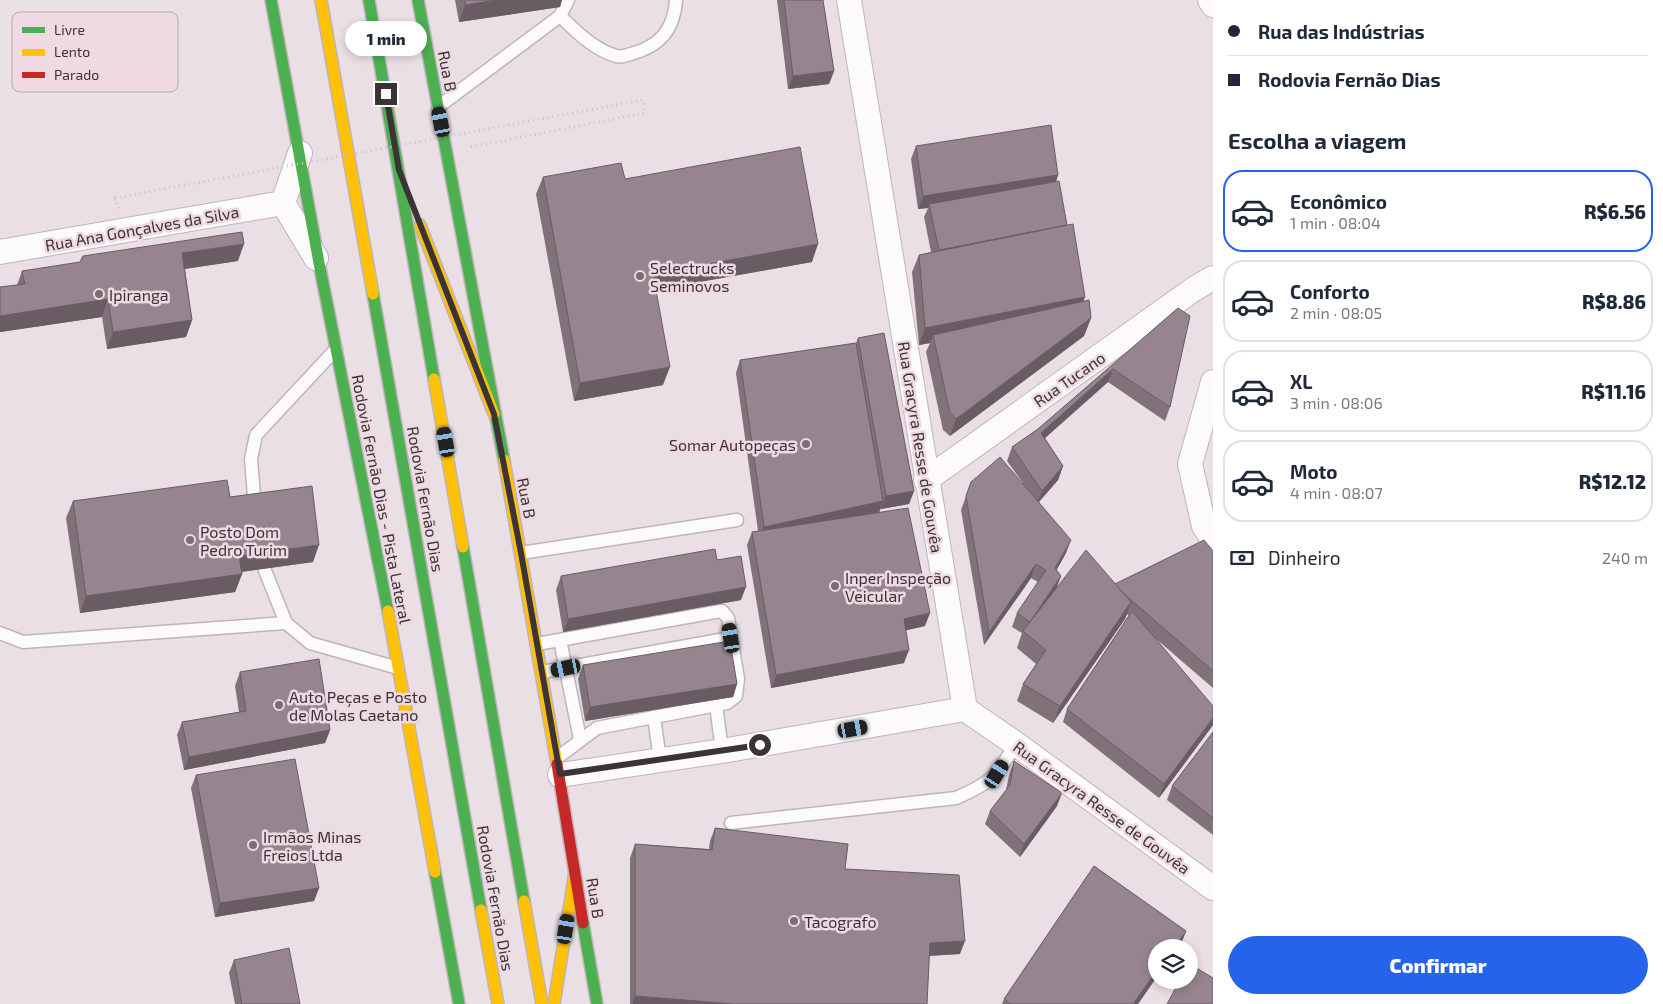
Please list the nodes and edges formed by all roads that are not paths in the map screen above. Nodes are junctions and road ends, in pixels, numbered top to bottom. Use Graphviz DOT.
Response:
graph roads {
  1 [pos="271,0"];
  2 [pos="321,0"];
  3 [pos="369,0"];
  4 [pos="418,0"];
  5 [pos="568,0"];
  6 [pos="676,0"];
  7 [pos="849,0"];
  8 [pos="1210,0"];
  9 [pos="1213,5"];
  10 [pos="560,16"];
  11 [pos="438,107"];
  12 [pos="300,153"];
  13 [pos="399,170"];
  14 [pos="284,203"];
  15 [pos="0,252"];
  16 [pos="319,263"];
  17 [pos="1213,278"];
  18 [pos="336,349"];
  19 [pos="1213,382"];
  20 [pos="494,414"];
  21 [pos="926,480"];
  22 [pos="255,510"];
  23 [pos="738,520"];
  24 [pos="1213,540"];
  25 [pos="521,553"];
  26 [pos="264,568"];
  27 [pos="286,623"];
  28 [pos="0,633"];
  29 [pos="731,638"];
  30 [pos="560,640"];
  31 [pos="537,644"];
  32 [pos="398,668"];
  33 [pos="566,668"];
  34 [pos="542,672"];
  35 [pos="716,705"];
  36 [pos="964,710"];
  37 [pos="654,717"];
  38 [pos="580,740"];
  39 [pos="1016,744"];
  40 [pos="722,751"];
  41 [pos="660,760"];
  42 [pos="558,766"];
  43 [pos="731,823"];
  44 [pos="575,872"];
  45 [pos="1213,888"];
  46 [pos="459,1004"];
  47 [pos="498,1004"];
  48 [pos="542,1004"];
  49 [pos="554,1004"];
  50 [pos="597,1004"];
  1 -- 12 [label="main road, Rodovia Fernão Dias - Pista Lateral"];
  2 -- 47 [label="main road, Rodovia Fernão Dias"];
  3 -- 13 [label="main road, Rodovia Fernão Dias"];
  4 -- 11 [label="main road, Rua B"];
  5 -- 10 [label="lane"];
  6 -- 10 [label="lane"];
  7 -- 21 [label="street, Rua Gracyra Resse de Gouvêa"];
  8 -- 9 [label="street"];
  10 -- 11 [label="lane"];
  11 -- 20 [label="main road, Rua B"];
  12 -- 14 [label="street"];
  12 -- 16 [label="main road, Rodovia Fernão Dias - Pista Lateral"];
  13 -- 20 [label="main road"];
  13 -- 48 [label="main road, Rodovia Fernão Dias"];
  14 -- 15 [label="street, Rua Ana Gonçalves da Silva"];
  14 -- 16 [label="street"];
  16 -- 18 [label="main road, Rodovia Fernão Dias - Pista Lateral"];
  17 -- 21 [label="street, Rua Tucano"];
  18 -- 22 [label="lane"];
  18 -- 32 [label="main road, Rodovia Fernão Dias - Pista Lateral"];
  19 -- 24 [label="street"];
  20 -- 25 [label="main road, Rua B"];
  21 -- 36 [label="street, Rua Gracyra Resse de Gouvêa"];
  23 -- 25 [label="lane"];
  25 -- 31 [label="main road, Rua B"];
  26 -- 27 [label="lane"];
  27 -- 28 [label="lane"];
  27 -- 32 [label="lane"];
  29 -- 30 [label="lane"];
  29 -- 33 [label="lane"];
  29 -- 35 [label="lane"];
  30 -- 31 [label="lane"];
  30 -- 33 [label="lane"];
  31 -- 34 [label="main road, Rua B"];
  32 -- 46 [label="main road, Rodovia Fernão Dias - Pista Lateral"];
  33 -- 34 [label="lane"];
  33 -- 38 [label="lane"];
  34 -- 42 [label="main road, Rua B"];
  35 -- 37 [label="lane"];
  35 -- 40 [label="lane"];
  36 -- 39 [label="street, Rua Gracyra Resse de Gouvêa"];
  36 -- 40 [label="street"];
  37 -- 38 [label="lane"];
  37 -- 41 [label="lane"];
  38 -- 42 [label="lane"];
  39 -- 43 [label="lane"];
  39 -- 45 [label="street, Rua Gracyra Resse de Gouvêa"];
  40 -- 41 [label="street"];
  41 -- 42 [label="street"];
  42 -- 44 [label="main road, Rua B"];
  44 -- 49 [label="main road"];
  44 -- 50 [label="main road, Rua B"];
}
